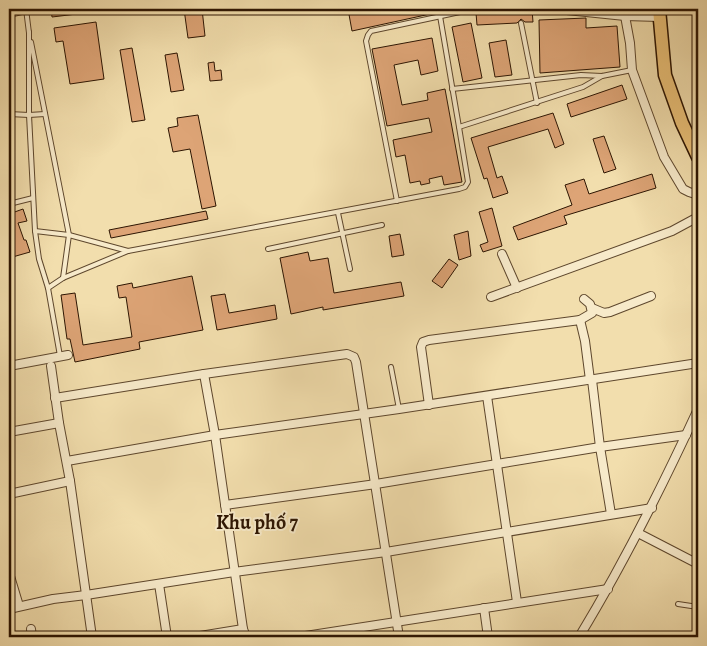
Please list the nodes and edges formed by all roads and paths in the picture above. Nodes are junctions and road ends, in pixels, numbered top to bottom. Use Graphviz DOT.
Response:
graph roads {
  1 [pos="447,9"];
  2 [pos="471,9"];
  3 [pos="557,9"];
  4 [pos="26,10"];
  5 [pos="659,13"];
  6 [pos="448,14"];
  7 [pos="9,15"];
  8 [pos="440,16"];
  9 [pos="625,16"];
  10 [pos="521,23"];
  11 [pos="29,32"];
  12 [pos="632,70"];
  13 [pos="602,76"];
  14 [pos="532,80"];
  15 [pos="452,89"];
  16 [pos="537,103"];
  17 [pos="9,114"];
  18 [pos="45,114"];
  19 [pos="29,115"];
  20 [pos="459,127"];
  21 [pos="698,157"];
  22 [pos="698,194"];
  23 [pos="33,198"];
  24 [pos="397,201"];
  25 [pos="9,204"];
  26 [pos="338,213"];
  27 [pos="698,217"];
  28 [pos="382,225"];
  29 [pos="35,231"];
  30 [pos="342,233"];
  31 [pos="69,235"];
  32 [pos="268,249"];
  33 [pos="128,251"];
  34 [pos="502,254"];
  35 [pos="350,269"];
  36 [pos="64,278"];
  37 [pos="48,288"];
  38 [pos="517,288"];
  39 [pos="651,296"];
  40 [pos="491,298"];
  41 [pos="584,299"];
  42 [pos="592,308"];
  43 [pos="580,320"];
  44 [pos="64,356"];
  45 [pos="9,361"];
  46 [pos="698,363"];
  47 [pos="13,366"];
  48 [pos="52,366"];
  49 [pos="391,367"];
  50 [pos="204,374"];
  51 [pos="591,380"];
  52 [pos="487,396"];
  53 [pos="55,398"];
  54 [pos="429,405"];
  55 [pos="398,409"];
  56 [pos="698,409"];
  57 [pos="364,414"];
  58 [pos="59,423"];
  59 [pos="9,432"];
  60 [pos="215,435"];
  61 [pos="686,435"];
  62 [pos="600,447"];
  63 [pos="67,461"];
  64 [pos="496,465"];
  65 [pos="70,482"];
  66 [pos="376,484"];
  67 [pos="9,494"];
  68 [pos="225,505"];
  69 [pos="652,508"];
  70 [pos="611,514"];
  71 [pos="507,532"];
  72 [pos="638,533"];
  73 [pos="386,552"];
  74 [pos="698,564"];
  75 [pos="234,572"];
  76 [pos="9,573"];
  77 [pos="159,584"];
  78 [pos="608,589"];
  79 [pos="86,596"];
  80 [pos="517,602"];
  81 [pos="678,604"];
  82 [pos="19,606"];
  83 [pos="698,607"];
  84 [pos="484,608"];
  85 [pos="9,609"];
  86 [pos="396,622"];
  87 [pos="32,629"];
  88 [pos="245,633"];
  89 [pos="318,636"];
  90 [pos="32,637"];
  91 [pos="92,637"];
  92 [pos="167,637"];
  93 [pos="194,637"];
  94 [pos="299,637"];
  95 [pos="399,637"];
  96 [pos="488,637"];
  97 [pos="579,637"];
  1 -- 6 [label="lane"];
  2 -- 6 [label="lane"];
  3 -- 9 [label="street"];
  4 -- 7 [label="lane"];
  4 -- 11 [label="lane"];
  5 -- 9 [label="street"];
  5 -- 21 [label="main road"];
  6 -- 8 [label="lane"];
  8 -- 15 [label="lane"];
  8 -- 24 [label="lane"];
  9 -- 12 [label="street"];
  10 -- 14 [label="lane"];
  11 -- 18 [label="lane"];
  11 -- 19 [label="lane"];
  12 -- 13 [label="lane"];
  12 -- 22 [label="street"];
  13 -- 14 [label="lane"];
  13 -- 16 [label="lane"];
  14 -- 15 [label="lane"];
  14 -- 16 [label="lane"];
  15 -- 20 [label="lane"];
  16 -- 20 [label="lane"];
  17 -- 19 [label="lane"];
  18 -- 19 [label="lane"];
  18 -- 31 [label="lane"];
  19 -- 23 [label="lane"];
  20 -- 24 [label="lane"];
  23 -- 25 [label="lane"];
  23 -- 29 [label="lane"];
  24 -- 26 [label="lane"];
  26 -- 30 [label="lane"];
  26 -- 33 [label="lane"];
  27 -- 38 [label="street"];
  28 -- 30 [label="lane"];
  29 -- 31 [label="lane"];
  29 -- 37 [label="lane"];
  30 -- 32 [label="lane"];
  30 -- 35 [label="lane"];
  31 -- 33 [label="lane"];
  31 -- 36 [label="lane"];
  33 -- 36 [label="lane"];
  34 -- 38 [label="street"];
  36 -- 37 [label="lane"];
  37 -- 44 [label="lane"];
  38 -- 40 [label="street"];
  39 -- 42 [label="street"];
  41 -- 42 [label="street"];
  42 -- 43 [label="street"];
  43 -- 51 [label="street"];
  43 -- 54 [label="street"];
  44 -- 47 [label="street"];
  45 -- 47 [label="lane"];
  46 -- 51 [label="street"];
  48 -- 53 [label="street"];
  49 -- 55 [label="lane"];
  50 -- 53 [label="street"];
  50 -- 57 [label="street"];
  50 -- 60 [label="street"];
  51 -- 52 [label="street"];
  51 -- 62 [label="street"];
  52 -- 54 [label="street"];
  52 -- 64 [label="street"];
  53 -- 58 [label="street"];
  54 -- 55 [label="street"];
  55 -- 57 [label="street"];
  56 -- 61 [label="street"];
  57 -- 60 [label="street"];
  57 -- 66 [label="street"];
  58 -- 59 [label="street"];
  58 -- 63 [label="street"];
  60 -- 63 [label="street"];
  60 -- 68 [label="street"];
  61 -- 62 [label="street"];
  61 -- 69 [label="street"];
  62 -- 64 [label="street"];
  62 -- 70 [label="street"];
  63 -- 65 [label="street"];
  64 -- 66 [label="street"];
  64 -- 71 [label="street"];
  65 -- 67 [label="street"];
  65 -- 79 [label="street"];
  66 -- 68 [label="street"];
  66 -- 73 [label="street"];
  68 -- 75 [label="street"];
  69 -- 70 [label="street"];
  69 -- 72 [label="street"];
  70 -- 71 [label="street"];
  71 -- 73 [label="street"];
  71 -- 80 [label="street"];
  72 -- 74 [label="street"];
  72 -- 78 [label="street"];
  73 -- 75 [label="street"];
  73 -- 86 [label="street"];
  75 -- 77 [label="street"];
  75 -- 88 [label="street"];
  76 -- 82 [label="street"];
  77 -- 79 [label="street"];
  77 -- 92 [label="street"];
  78 -- 80 [label="street"];
  78 -- 97 [label="street"];
  79 -- 82 [label="street"];
  79 -- 91 [label="street"];
  80 -- 84 [label="street"];
  81 -- 83 [label="lane"];
  82 -- 85 [label="street"];
  84 -- 86 [label="street"];
  84 -- 96 [label="street"];
  86 -- 89 [label="street"];
  86 -- 95 [label="street"];
  87 -- 90 [label="street"];
  88 -- 93 [label="street"];
  89 -- 94 [label="street"];
}
